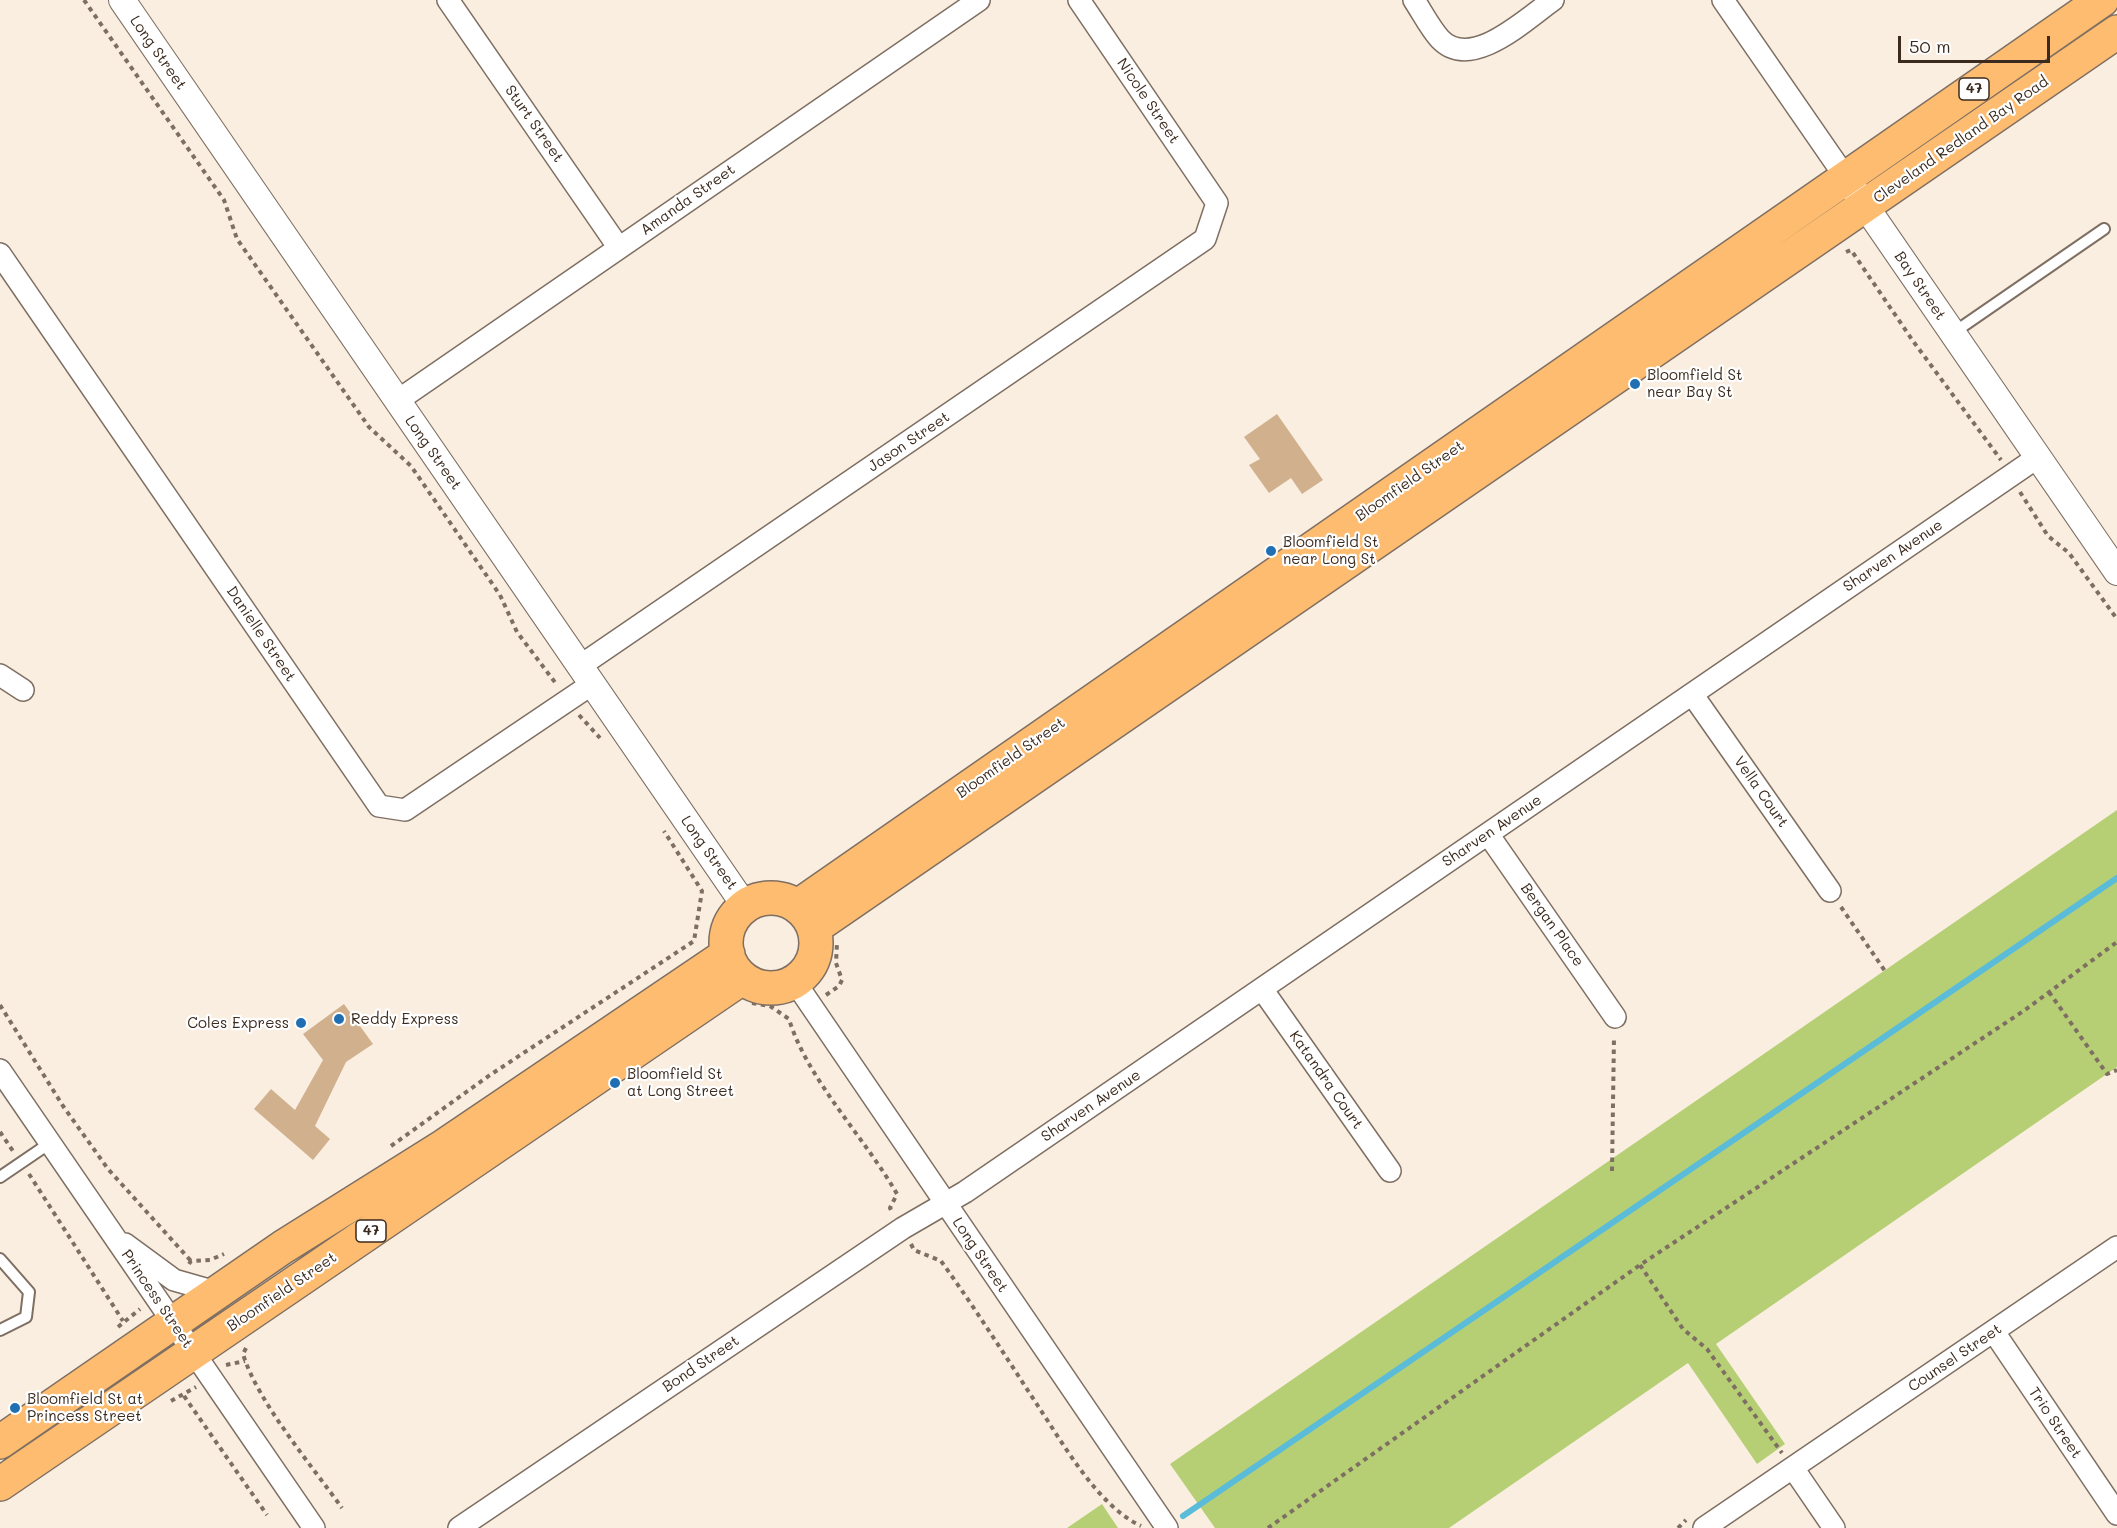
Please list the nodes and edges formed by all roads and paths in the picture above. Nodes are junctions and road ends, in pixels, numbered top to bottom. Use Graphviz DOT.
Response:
graph roads {
  1 [pos="84,0"];
  2 [pos="122,0"];
  3 [pos="448,0"];
  4 [pos="980,0"];
  5 [pos="1079,0"];
  6 [pos="1414,0"];
  7 [pos="1552,0"];
  8 [pos="1723,0"];
  9 [pos="2102,0"];
  10 [pos="2117,32"];
  11 [pos="1846,178"];
  12 [pos="1218,202"];
  13 [pos="1865,206"];
  14 [pos="2104,229"];
  15 [pos="619,248"];
  16 [pos="1851,250"];
  17 [pos="0,254"];
  18 [pos="1953,333"];
  19 [pos="397,400"];
  20 [pos="2038,457"];
  21 [pos="2012,474"];
  22 [pos="2117,572"];
  23 [pos="2117,619"];
  24 [pos="0,675"];
  25 [pos="586,675"];
  26 [pos="23,690"];
  27 [pos="1692,693"];
  28 [pos="568,700"];
  29 [pos="606,747"];
  30 [pos="658,823"];
  31 [pos="1488,834"];
  32 [pos="1830,891"];
  33 [pos="745,906"];
  34 [pos="806,917"];
  35 [pos="2117,942"];
  36 [pos="1885,971"];
  37 [pos="738,979"];
  38 [pos="795,982"];
  39 [pos="1262,989"];
  40 [pos="2049,992"];
  41 [pos="0,1005"];
  42 [pos="1615,1017"];
  43 [pos="0,1070"];
  44 [pos="2117,1070"];
  45 [pos="0,1132"];
  46 [pos="50,1143"];
  47 [pos="384,1151"];
  48 [pos="21,1162"];
  49 [pos="1390,1171"];
  50 [pos="1612,1171"];
  51 [pos="0,1177"];
  52 [pos="944,1202"];
  53 [pos="903,1228"];
  54 [pos="112,1234"];
  55 [pos="2117,1247"];
  56 [pos="230,1251"];
  57 [pos="0,1260"];
  58 [pos="191,1261"];
  59 [pos="1640,1265"];
  60 [pos="178,1281"];
  61 [pos="216,1292"];
  62 [pos="165,1311"];
  63 [pos="123,1321"];
  64 [pos="0,1330"];
  65 [pos="1994,1332"];
  66 [pos="112,1335"];
  67 [pos="249,1342"];
  68 [pos="194,1353"];
  69 [pos="184,1396"];
  70 [pos="0,1442"];
  71 [pos="1793,1468"];
  72 [pos="0,1484"];
  73 [pos="342,1508"];
  74 [pos="2117,1514"];
  75 [pos="267,1515"];
  76 [pos="314,1528"];
  77 [pos="459,1528"];
  78 [pos="1145,1528"];
  79 [pos="1167,1528"];
  80 [pos="1268,1528"];
  81 [pos="1704,1528"];
  82 [pos="1834,1528"];
  1 -- 28 [label="path"];
  2 -- 19 [label="street, Long Street"];
  3 -- 15 [label="street, Sturt Street"];
  4 -- 15 [label="street, Amanda Street"];
  5 -- 12 [label="street, Nicole Street"];
  6 -- 7 [label="street"];
  8 -- 11 [label="street, Bay Street"];
  9 -- 11 [label="highway, 47"];
  10 -- 13 [label="highway, Cleveland Redland Bay Road / 47"];
  11 -- 13 [label="street, Bay Street"];
  11 -- 34 [label="highway, Bloomfield Street / 47"];
  12 -- 25 [label="street, Jason Street"];
  13 -- 18 [label="street, Bay Street"];
  13 -- 34 [label="highway, Bloomfield Street / 47"];
  14 -- 18 [label="lane"];
  15 -- 19 [label="street, Amanda Street"];
  16 -- 21 [label="path"];
  17 -- 28 [label="street, Danielle Street"];
  18 -- 20 [label="street, Bay Street"];
  19 -- 25 [label="street, Long Street"];
  20 -- 21 [label="street, Sharven Avenue"];
  20 -- 22 [label="street, Bay Street"];
  21 -- 23 [label="path"];
  21 -- 27 [label="street, Sharven Avenue"];
  24 -- 26 [label="street"];
  25 -- 28 [label="street, Danielle Street"];
  25 -- 33 [label="street, Long Street"];
  27 -- 31 [label="street, Sharven Avenue"];
  27 -- 32 [label="street, Vella Court"];
  28 -- 29 [label="path"];
  30 -- 47 [label="path"];
  31 -- 39 [label="street, Sharven Avenue"];
  31 -- 42 [label="street, Bergan Place"];
  32 -- 36 [label="path"];
  33 -- 34 [label="highway"];
  33 -- 37 [label="highway"];
  34 -- 38 [label="highway"];
  35 -- 40 [label="path"];
  37 -- 38 [label="highway"];
  37 -- 53 [label="path"];
  37 -- 61 [label="highway, 47"];
  37 -- 68 [label="highway, Bloomfield Street / 47"];
  38 -- 52 [label="street, Long Street"];
  39 -- 49 [label="street, Katandra Court"];
  39 -- 52 [label="street, Sharven Avenue"];
  40 -- 44 [label="path"];
  40 -- 59 [label="path"];
  41 -- 58 [label="path"];
  42 -- 50 [label="path"];
  43 -- 46 [label="street, Princess Street"];
  45 -- 48 [label="path"];
  46 -- 48 [label="lane"];
  46 -- 54 [label="street, Princess Street"];
  48 -- 51 [label="lane"];
  48 -- 63 [label="path"];
  52 -- 53 [label="street, Bond Street"];
  52 -- 79 [label="street, Long Street"];
  53 -- 77 [label="street, Bond Street"];
  53 -- 78 [label="path"];
  54 -- 60 [label="street"];
  54 -- 62 [label="street, Princess Street"];
  55 -- 65 [label="street, Counsel Street"];
  56 -- 58 [label="path"];
  57 -- 64 [label="lane"];
  58 -- 60 [label="path"];
  59 -- 71 [label="path"];
  59 -- 80 [label="path"];
  60 -- 61 [label="street"];
  61 -- 62 [label="highway, 47"];
  62 -- 63 [label="path"];
  62 -- 68 [label="street, Princess Street"];
  62 -- 70 [label="highway, 47"];
  63 -- 66 [label="path"];
  65 -- 71 [label="street, Counsel Street"];
  65 -- 74 [label="street, Trio Street"];
  67 -- 73 [label="path"];
  68 -- 72 [label="highway, Bloomfield Street / 47"];
  68 -- 76 [label="street, Princess Street"];
  69 -- 75 [label="path"];
  71 -- 81 [label="street, Counsel Street"];
  71 -- 82 [label="street"];
}
